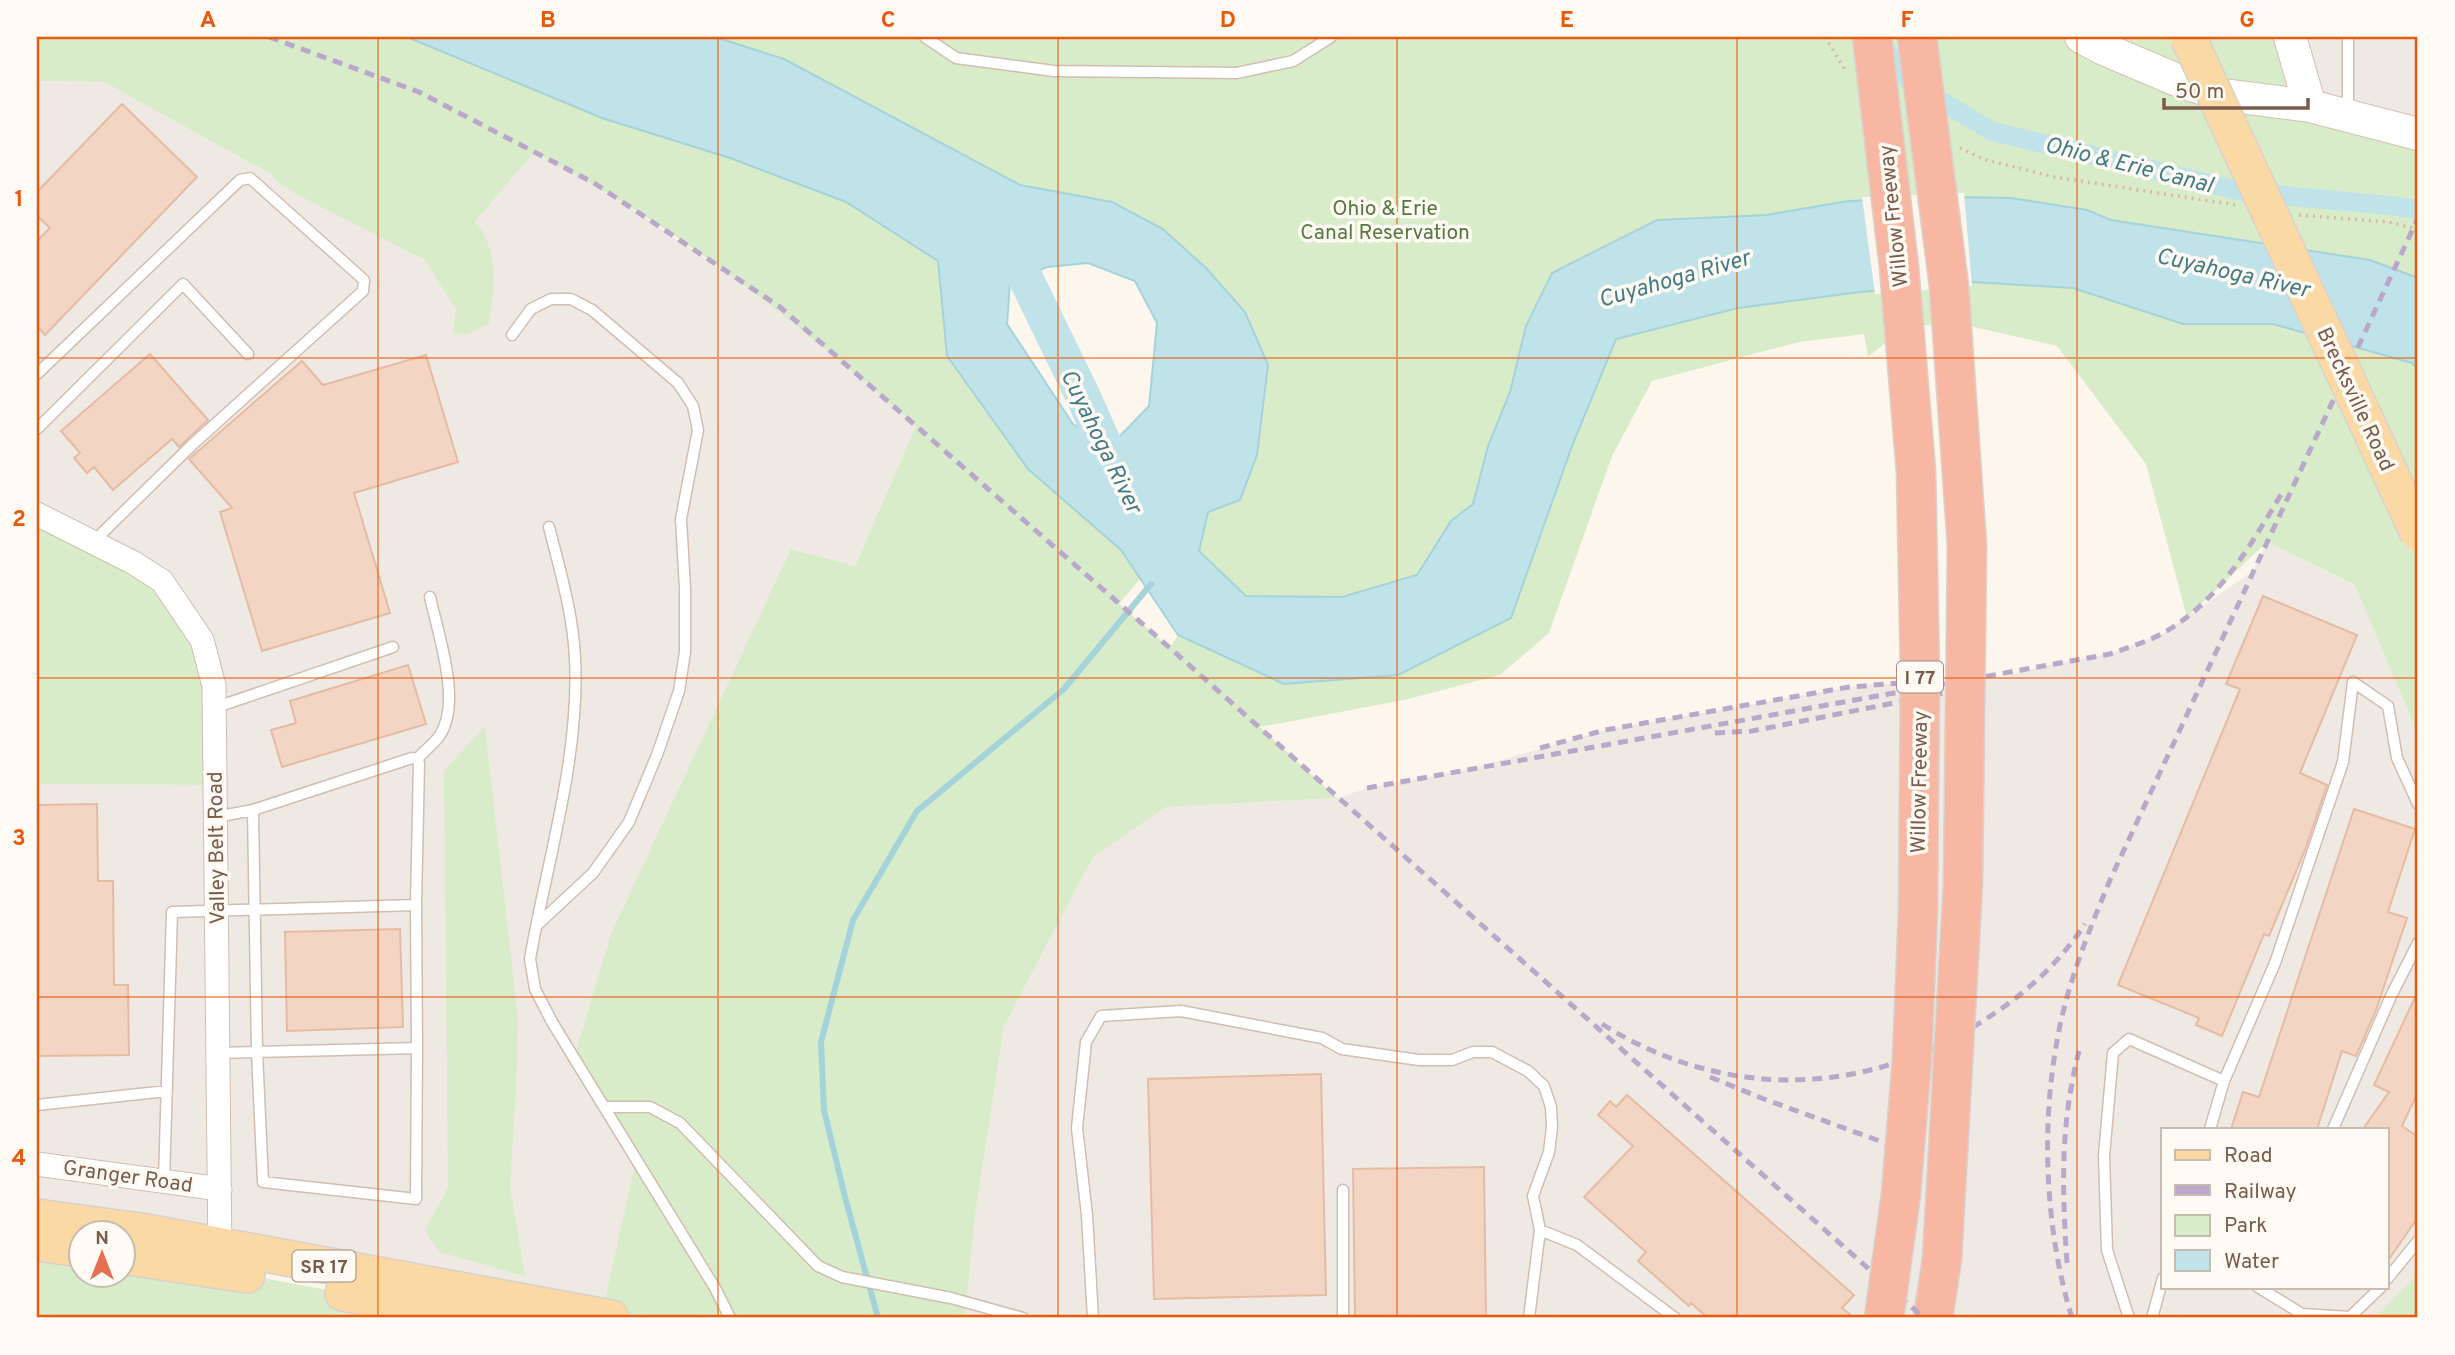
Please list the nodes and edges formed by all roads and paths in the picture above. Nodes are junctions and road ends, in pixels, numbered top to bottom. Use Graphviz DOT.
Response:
graph roads {
  1 [pos="925,37"];
  2 [pos="1331,37"];
  3 [pos="1825,37"];
  4 [pos="1872,37"];
  5 [pos="1917,37"];
  6 [pos="2081,37"];
  7 [pos="2188,37"];
  8 [pos="2290,37"];
  9 [pos="2348,37"];
  10 [pos="1854,83"];
  11 [pos="2310,106"];
  12 [pos="2348,117"];
  13 [pos="2418,134"];
  14 [pos="1949,142"];
  15 [pos="2246,207"];
  16 [pos="2299,215"];
  17 [pos="2418,229"];
  18 [pos="513,335"];
  19 [pos="248,354"];
  20 [pos="37,374"];
  21 [pos="37,429"];
  22 [pos="37,514"];
  23 [pos="549,527"];
  24 [pos="2418,533"];
  25 [pos="93,542"];
  26 [pos="430,597"];
  27 [pos="393,647"];
  28 [pos="214,708"];
  29 [pos="417,759"];
  30 [pos="2418,804"];
  31 [pos="253,810"];
  32 [pos="216,817"];
  33 [pos="416,905"];
  34 [pos="255,909"];
  35 [pos="217,910"];
  36 [pos="536,925"];
  37 [pos="2418,943"];
  38 [pos="417,1048"];
  39 [pos="257,1052"];
  40 [pos="218,1053"];
  41 [pos="2224,1081"];
  42 [pos="167,1091"];
  43 [pos="37,1105"];
  44 [pos="605,1107"];
  45 [pos="2210,1128"];
  46 [pos="2333,1128"];
  47 [pos="37,1164"];
  48 [pos="164,1181"];
  49 [pos="220,1189"];
  50 [pos="1343,1190"];
  51 [pos="37,1217"];
  52 [pos="1540,1230"];
  53 [pos="2418,1241"];
  54 [pos="37,1243"];
  55 [pos="66,1247"];
  56 [pos="136,1256"];
  57 [pos="220,1258"];
  58 [pos="2388,1278"];
  59 [pos="2161,1286"];
  60 [pos="2260,1288"];
  61 [pos="2380,1288"];
  62 [pos="477,1318"];
  63 [pos="611,1318"];
  64 [pos="730,1318"];
  65 [pos="1023,1318"];
  66 [pos="1093,1318"];
  67 [pos="1343,1318"];
  68 [pos="1529,1318"];
  69 [pos="1675,1318"];
  70 [pos="1884,1318"];
  71 [pos="1934,1318"];
  72 [pos="2129,1318"];
  73 [pos="2152,1318"];
  1 -- 2 [label="lane"];
  3 -- 10 [label="path"];
  4 -- 70 [label="highway, Willow Freeway / I 77, bridge"];
  5 -- 71 [label="highway, I 77, bridge"];
  6 -- 11 [label="street"];
  7 -- 24 [label="main road, Brecksville Road, bridge"];
  8 -- 11 [label="street"];
  9 -- 12 [label="lane"];
  11 -- 12 [label="street"];
  12 -- 13 [label="street"];
  14 -- 15 [label="path"];
  16 -- 17 [label="path"];
  18 -- 36 [label="lane"];
  19 -- 21 [label="lane"];
  20 -- 25 [label="lane"];
  22 -- 25 [label="street, Valley Belt Road"];
  23 -- 36 [label="lane"];
  25 -- 28 [label="street, Valley Belt Road"];
  26 -- 29 [label="lane"];
  27 -- 28 [label="lane"];
  28 -- 32 [label="street, Valley Belt Road"];
  29 -- 31 [label="lane"];
  29 -- 33 [label="lane"];
  30 -- 41 [label="lane"];
  31 -- 32 [label="lane"];
  31 -- 34 [label="lane"];
  32 -- 35 [label="street, Valley Belt Road"];
  33 -- 34 [label="lane"];
  33 -- 38 [label="lane"];
  34 -- 35 [label="lane"];
  34 -- 39 [label="lane"];
  35 -- 40 [label="street, Valley Belt Road"];
  35 -- 42 [label="lane"];
  36 -- 44 [label="lane"];
  37 -- 46 [label="lane"];
  38 -- 39 [label="lane"];
  38 -- 39 [label="lane"];
  39 -- 40 [label="lane"];
  40 -- 49 [label="street, Valley Belt Road"];
  41 -- 45 [label="lane"];
  41 -- 72 [label="lane"];
  42 -- 43 [label="lane"];
  42 -- 48 [label="lane"];
  44 -- 64 [label="lane"];
  44 -- 65 [label="lane"];
  47 -- 48 [label="street, Granger Road"];
  48 -- 49 [label="street, Granger Road"];
  49 -- 57 [label="street, Valley Belt Road"];
  50 -- 67 [label="lane"];
  51 -- 57 [label="main road, SR 17"];
  52 -- 66 [label="lane"];
  52 -- 68 [label="lane"];
  52 -- 69 [label="lane"];
  53 -- 58 [label="lane"];
  54 -- 55 [label="main road"];
  56 -- 57 [label="main road, SR 17"];
  57 -- 62 [label="main road, SR 17"];
  57 -- 63 [label="main road, SR 17"];
  59 -- 73 [label="lane"];
  60 -- 61 [label="lane"];
}
